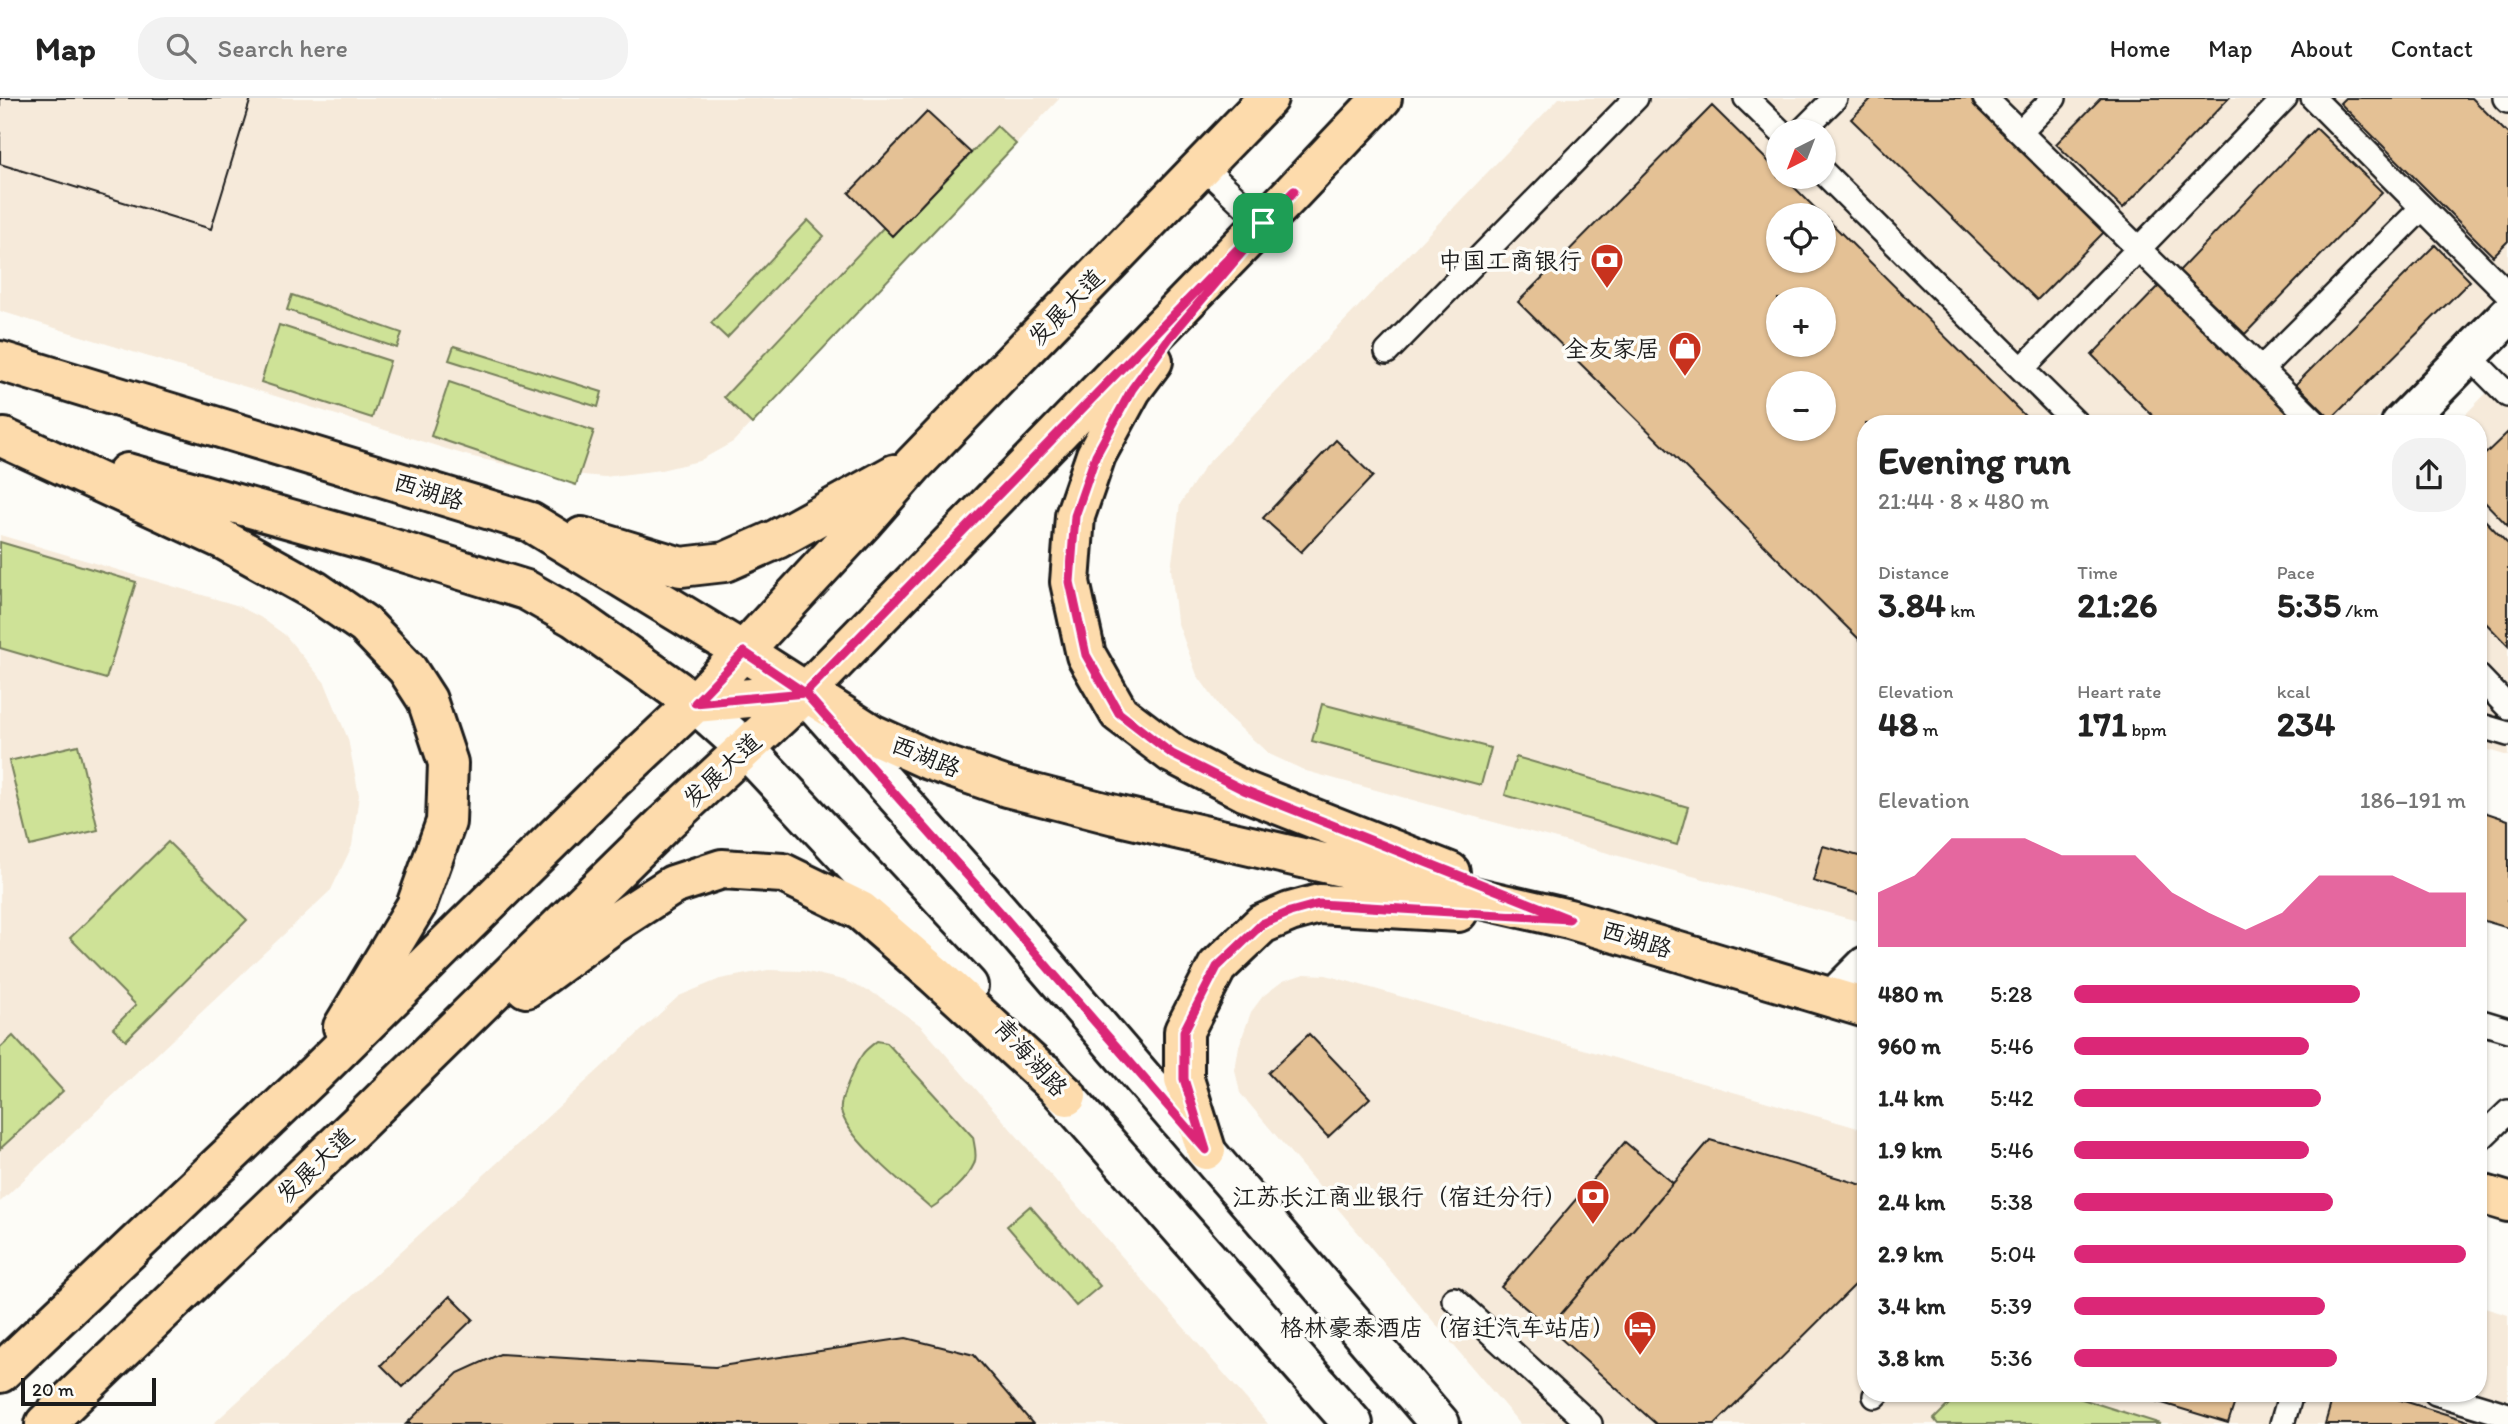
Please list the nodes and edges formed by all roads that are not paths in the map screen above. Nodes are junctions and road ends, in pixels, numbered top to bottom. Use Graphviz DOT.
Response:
graph roads {
  1 [pos="1268,98"];
  2 [pos="1382,98"];
  3 [pos="1636,98"];
  4 [pos="1746,98"];
  5 [pos="1835,98"];
  6 [pos="1986,98"];
  7 [pos="2054,98"];
  8 [pos="2285,98"];
  9 [pos="2312,98"];
  10 [pos="1768,119"];
  11 [pos="1814,119"];
  12 [pos="2020,132"];
  13 [pos="1202,166"];
  14 [pos="1836,185"];
  15 [pos="1294,191"];
  16 [pos="2422,208"];
  17 [pos="1263,223"];
  18 [pos="2138,248"];
  19 [pos="2508,294"];
  20 [pos="2508,314"];
  21 [pos="1387,352"];
  22 [pos="2468,355"];
  23 [pos="0,361"];
  24 [pos="2022,369"];
  25 [pos="2261,369"];
  26 [pos="2508,396"];
  27 [pos="2068,415"];
  28 [pos="2307,415"];
  29 [pos="2410,415"];
  30 [pos="2,438"];
  31 [pos="913,465"];
  32 [pos="530,522"];
  33 [pos="744,652"];
  34 [pos="2487,685"];
  35 [pos="805,693"];
  36 [pos="695,703"];
  37 [pos="2508,707"];
  38 [pos="2487,728"];
  39 [pos="2508,734"];
  40 [pos="745,748"];
  41 [pos="1569,919"];
  42 [pos="1857,987"];
  43 [pos="1850,1003"];
  44 [pos="2487,1024"];
  45 [pos="2508,1031"];
  46 [pos="315,1074"];
  47 [pos="1067,1096"];
  48 [pos="2508,1112"];
  49 [pos="356,1126"];
  50 [pos="2487,1132"];
  51 [pos="1206,1150"];
  52 [pos="2487,1196"];
  53 [pos="2508,1202"];
  54 [pos="1454,1299"];
  55 [pos="0,1373"];
  56 [pos="2288,1402"];
  57 [pos="2465,1402"];
  58 [pos="2508,1415"];
  59 [pos="45,1424"];
  60 [pos="1353,1424"];
  61 [pos="1440,1424"];
  62 [pos="1590,1424"];
  63 [pos="2282,1424"];
  1 -- 13 [label="main road, 发展大道"];
  2 -- 15 [label="main road, 发展大道"];
  3 -- 21 [label="lane"];
  4 -- 10 [label="lane"];
  5 -- 11 [label="lane"];
  6 -- 12 [label="lane"];
  7 -- 12 [label="lane"];
  8 -- 18 [label="lane"];
  9 -- 16 [label="lane"];
  12 -- 18 [label="lane"];
  13 -- 17 [label="lane"];
  13 -- 31 [label="main road, 发展大道"];
  14 -- 24 [label="lane"];
  15 -- 17 [label="main road, 发展大道"];
  15 -- 41 [label="main road"];
  16 -- 19 [label="lane"];
  16 -- 25 [label="lane"];
  17 -- 35 [label="main road, 发展大道"];
  18 -- 24 [label="lane"];
  18 -- 25 [label="lane"];
  20 -- 22 [label="main road"];
  22 -- 26 [label="lane"];
  22 -- 29 [label="main road"];
  23 -- 32 [label="main road, 西湖路"];
  24 -- 27 [label="lane"];
  25 -- 28 [label="lane"];
  30 -- 36 [label="main road"];
  30 -- 46 [label="main road"];
  31 -- 32 [label="main road"];
  31 -- 33 [label="main road, 发展大道"];
  32 -- 33 [label="main road, 西湖路"];
  33 -- 35 [label="main road, 西湖路"];
  33 -- 36 [label="main road, 发展大道"];
  34 -- 37 [label="lane"];
  35 -- 36 [label="main road"];
  35 -- 40 [label="main road, 发展大道"];
  35 -- 41 [label="main road, 西湖路"];
  35 -- 51 [label="main road"];
  36 -- 40 [label="main road, 青海湖路"];
  36 -- 46 [label="main road, 发展大道"];
  38 -- 39 [label="lane"];
  40 -- 47 [label="main road, 青海湖路"];
  40 -- 49 [label="main road, 发展大道"];
  41 -- 43 [label="main road, 西湖路"];
  41 -- 51 [label="main road"];
  42 -- 43 [label="main road"];
  44 -- 45 [label="lane"];
  46 -- 55 [label="main road, 发展大道"];
  47 -- 49 [label="main road"];
  47 -- 60 [label="main road, 青海湖路"];
  48 -- 50 [label="lane"];
  49 -- 59 [label="main road, 发展大道"];
  51 -- 61 [label="main road"];
  52 -- 53 [label="main road"];
  54 -- 62 [label="lane"];
  56 -- 63 [label="lane"];
  57 -- 58 [label="lane"];
}
